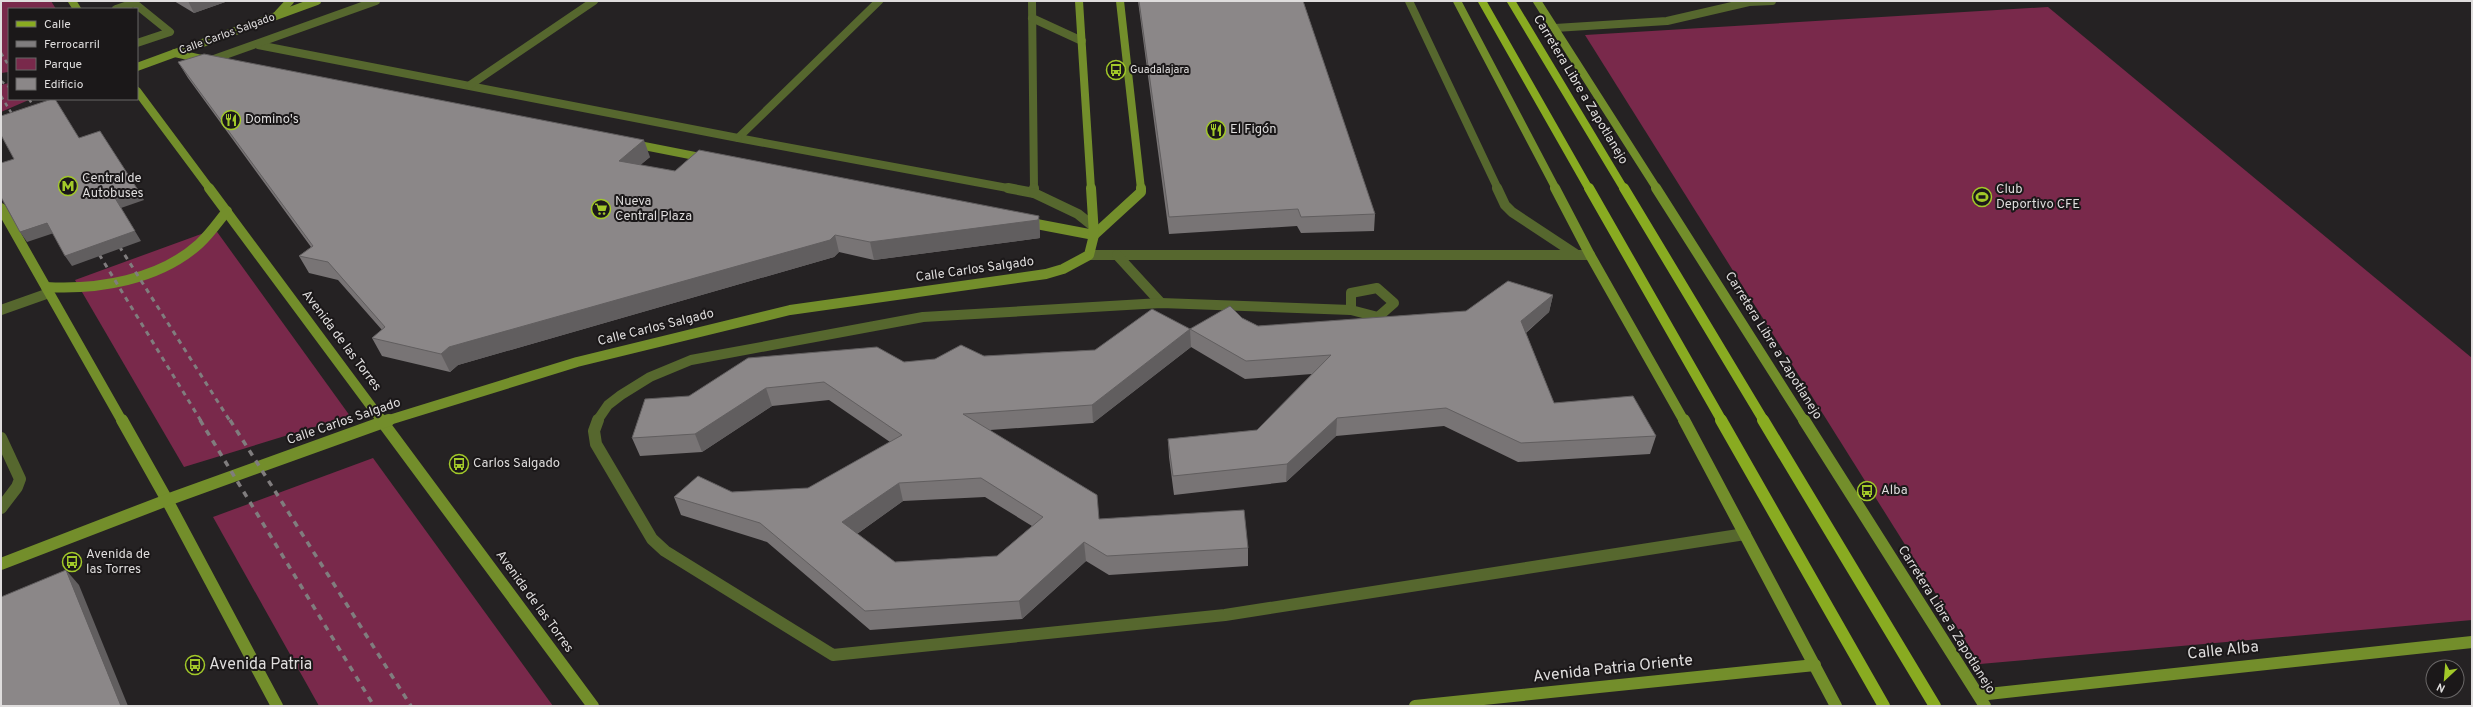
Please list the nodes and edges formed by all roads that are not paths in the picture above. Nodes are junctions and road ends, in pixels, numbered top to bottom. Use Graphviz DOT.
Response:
graph roads {
  1 [pos="290,1"];
  2 [pos="317,1"];
  3 [pos="376,1"];
  4 [pos="594,1"];
  5 [pos="879,1"];
  6 [pos="1032,1"];
  7 [pos="1079,1"];
  8 [pos="1120,1"];
  9 [pos="1409,1"];
  10 [pos="1457,1"];
  11 [pos="1482,1"];
  12 [pos="1511,1"];
  13 [pos="1537,1"];
  14 [pos="1772,1"];
  15 [pos="119,8"];
  16 [pos="276,16"];
  17 [pos="1032,18"];
  18 [pos="1555,28"];
  19 [pos="1082,41"];
  20 [pos="138,43"];
  21 [pos="258,45"];
  22 [pos="175,53"];
  23 [pos="211,60"];
  24 [pos="227,64"];
  25 [pos="138,67"];
  26 [pos="470,85"];
  27 [pos="138,92"];
  28 [pos="738,138"];
  29 [pos="625,142"];
  30 [pos="711,159"];
  31 [pos="1034,194"];
  32 [pos="1,208"];
  33 [pos="227,211"];
  34 [pos="1016,220"];
  35 [pos="1093,230"];
  36 [pos="1089,255"];
  37 [pos="1117,255"];
  38 [pos="1577,255"];
  39 [pos="1590,255"];
  40 [pos="47,290"];
  41 [pos="1161,303"];
  42 [pos="1,310"];
  43 [pos="1351,310"];
  44 [pos="384,422"];
  45 [pos="1,438"];
  46 [pos="167,500"];
  47 [pos="1,508"];
  48 [pos="1745,534"];
  49 [pos="1,564"];
  50 [pos="2472,642"];
  51 [pos="1814,665"];
  52 [pos="1982,701"];
  53 [pos="277,706"];
  54 [pos="594,706"];
  55 [pos="1415,706"];
  56 [pos="1836,706"];
  57 [pos="1884,706"];
  58 [pos="1935,706"];
  1 -- 16 [label="street"];
  2 -- 16 [label="street, Calle Carlos Salgado"];
  3 -- 21 [label="lane"];
  4 -- 26 [label="lane"];
  5 -- 28 [label="lane"];
  6 -- 17 [label="lane"];
  7 -- 19 [label="street"];
  8 -- 35 [label="street"];
  9 -- 38 [label="lane"];
  10 -- 39 [label="street"];
  11 -- 57 [label="main road"];
  12 -- 58 [label="main road, Carretera Libre a Zapotlanejo"];
  13 -- 18 [label="street, Carretera Libre a Zapotlanejo"];
  14 -- 18 [label="lane"];
  15 -- 20 [label="lane"];
  16 -- 22 [label="street, Calle Carlos Salgado"];
  17 -- 19 [label="lane"];
  17 -- 31 [label="lane"];
  18 -- 52 [label="street, Carretera Libre a Zapotlanejo"];
  19 -- 35 [label="street"];
  21 -- 23 [label="lane"];
  21 -- 26 [label="lane"];
  22 -- 23 [label="street"];
  22 -- 25 [label="street, Calle Carlos Salgado"];
  23 -- 24 [label="street"];
  26 -- 28 [label="lane"];
  27 -- 33 [label="street, Avenida de las Torres"];
  28 -- 31 [label="lane"];
  29 -- 30 [label="street"];
  31 -- 35 [label="lane"];
  32 -- 40 [label="street"];
  33 -- 40 [label="street"];
  33 -- 44 [label="street, Avenida de las Torres"];
  34 -- 35 [label="street"];
  35 -- 36 [label="street"];
  36 -- 37 [label="lane"];
  36 -- 44 [label="street, Calle Carlos Salgado"];
  37 -- 38 [label="lane"];
  37 -- 41 [label="lane"];
  38 -- 39 [label="lane"];
  39 -- 48 [label="street"];
  40 -- 42 [label="lane"];
  40 -- 46 [label="street"];
  41 -- 43 [label="lane"];
  41 -- 48 [label="lane"];
  44 -- 46 [label="street, Calle Carlos Salgado"];
  44 -- 54 [label="street, Avenida de las Torres"];
  45 -- 47 [label="lane"];
  46 -- 49 [label="street, Calle Carlos Salgado"];
  46 -- 53 [label="street"];
  48 -- 51 [label="street"];
  50 -- 52 [label="street, Calle Alba"];
  51 -- 55 [label="street, Avenida Patria Oriente"];
  51 -- 56 [label="street"];
}
